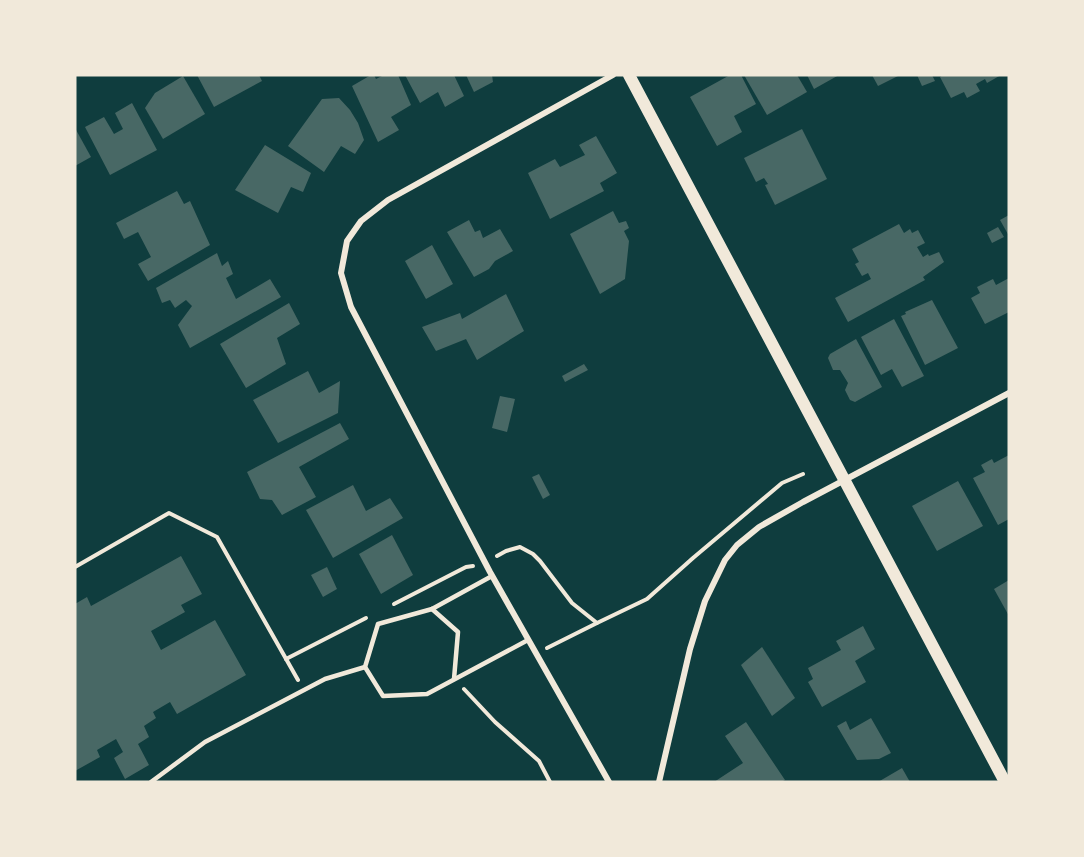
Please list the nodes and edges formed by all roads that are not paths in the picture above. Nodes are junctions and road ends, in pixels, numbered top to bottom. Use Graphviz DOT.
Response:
graph roads {
  1 [pos="612,75"];
  2 [pos="629,75"];
  3 [pos="1009,393"];
  4 [pos="843,481"];
  5 [pos="492,576"];
  6 [pos="432,609"];
  7 [pos="528,640"];
  8 [pos="365,667"];
  9 [pos="454,679"];
  10 [pos="151,782"];
  11 [pos="609,782"];
  12 [pos="659,782"];
  13 [pos="1005,782"];
  1 -- 5 [label="street"];
  2 -- 4 [label="main road"];
  3 -- 4 [label="street"];
  4 -- 12 [label="street"];
  4 -- 13 [label="main road"];
  5 -- 6 [label="lane"];
  5 -- 7 [label="street"];
  6 -- 8 [label="lane"];
  6 -- 9 [label="lane"];
  7 -- 9 [label="lane"];
  7 -- 11 [label="street"];
  8 -- 9 [label="lane"];
  8 -- 10 [label="lane"];
}
